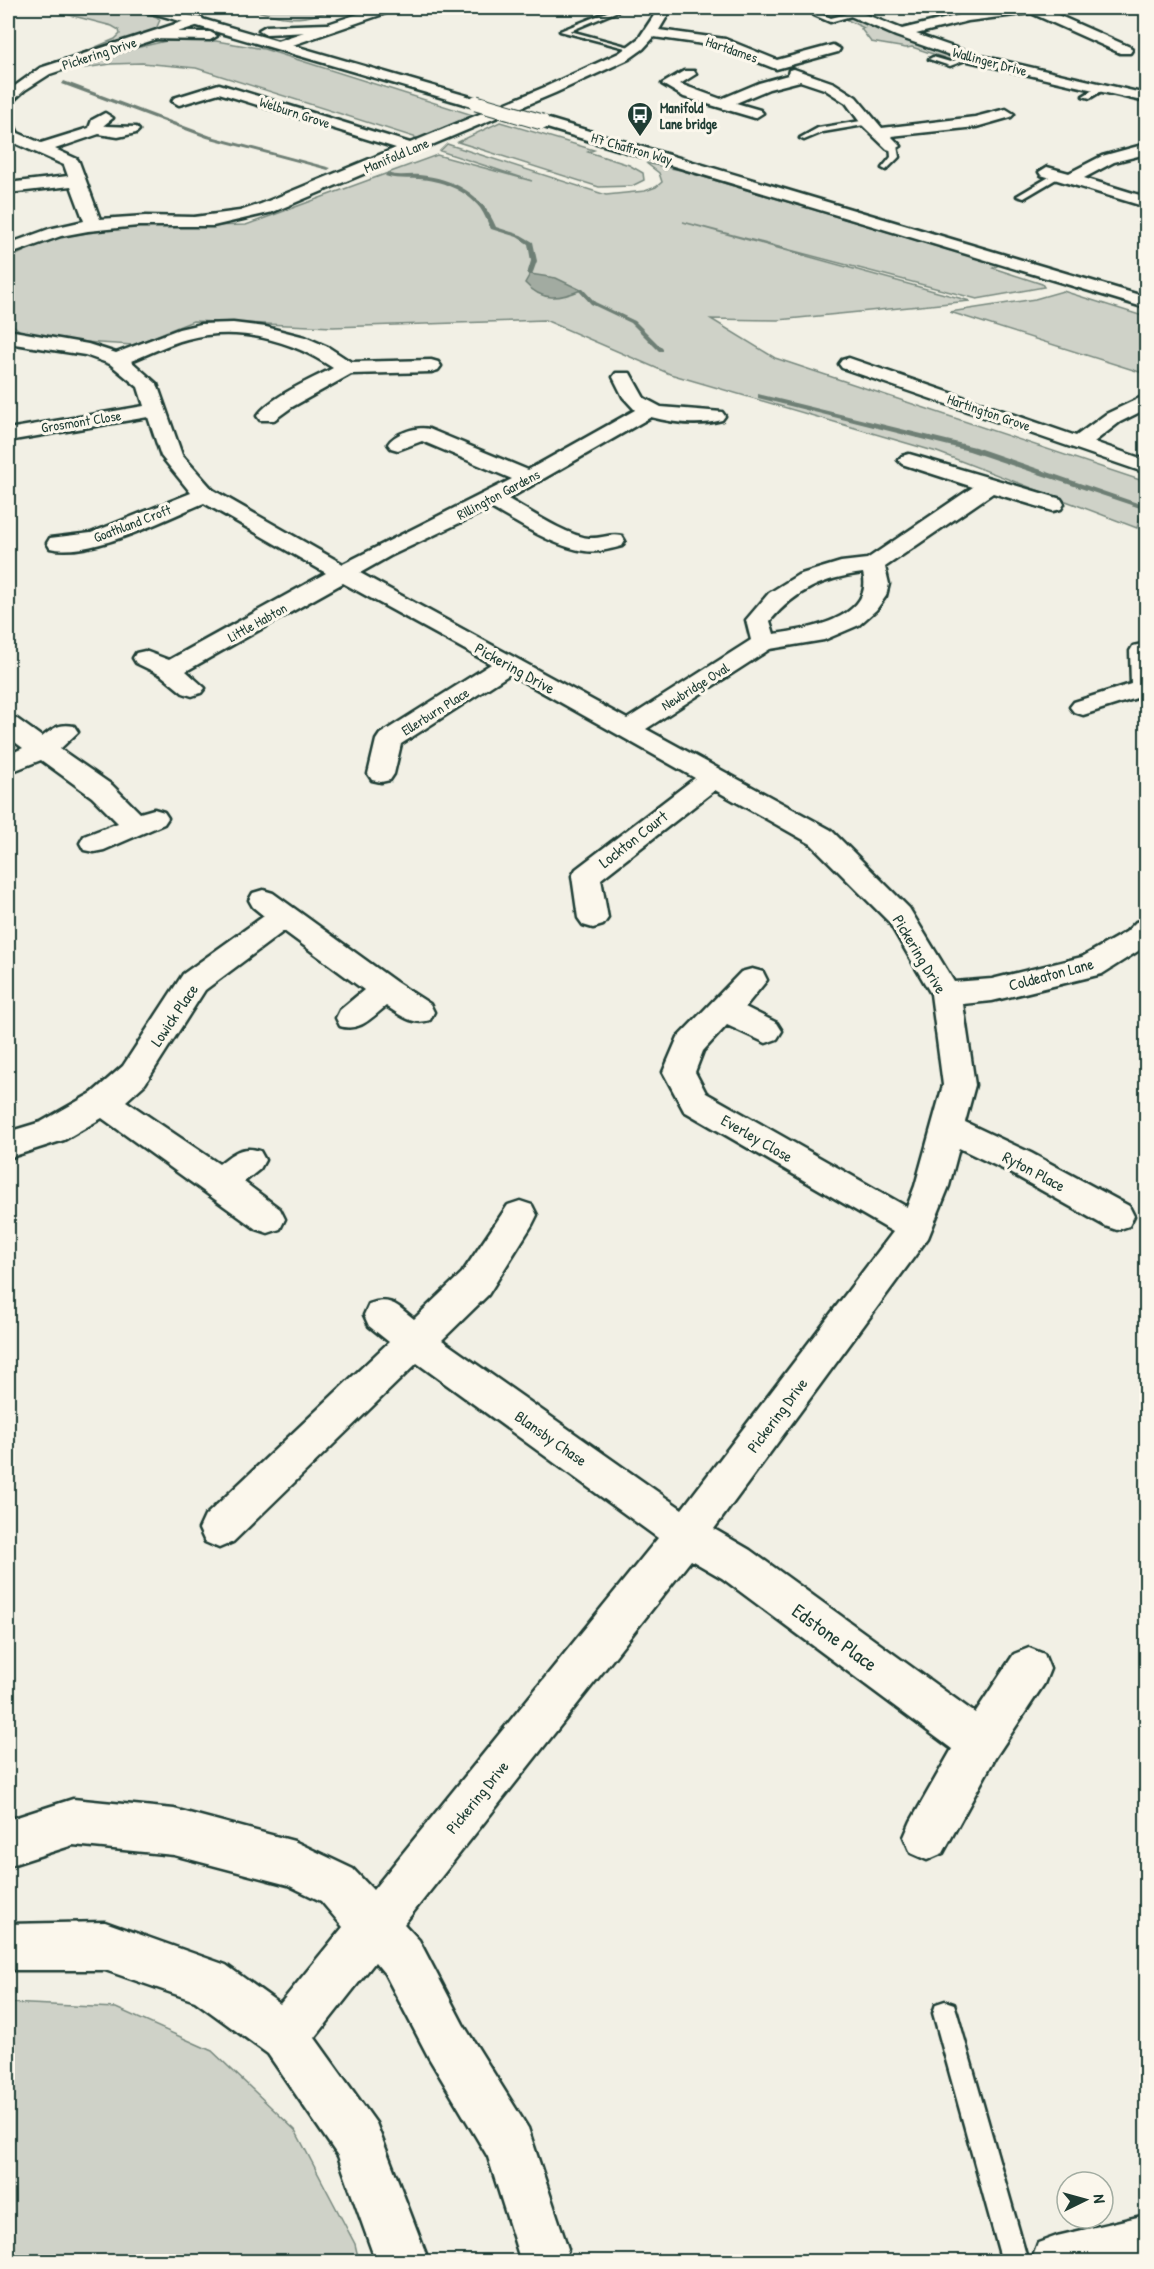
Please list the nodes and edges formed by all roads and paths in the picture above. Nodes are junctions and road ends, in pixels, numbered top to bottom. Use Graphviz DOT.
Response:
graph roads {
  1 [pos="151,8"];
  2 [pos="387,8"];
  3 [pos="622,8"];
  4 [pos="665,8"];
  5 [pos="839,8"];
  6 [pos="951,8"];
  7 [pos="1031,8"];
  8 [pos="1036,8"];
  9 [pos="816,14"];
  10 [pos="855,14"];
  11 [pos="968,17"];
  12 [pos="197,21"];
  13 [pos="219,27"];
  14 [pos="327,28"];
  15 [pos="653,33"];
  16 [pos="901,33"];
  17 [pos="155,36"];
  18 [pos="259,40"];
  19 [pos="1106,43"];
  20 [pos="279,45"];
  21 [pos="1086,48"];
  22 [pos="833,49"];
  23 [pos="635,50"];
  24 [pos="1125,50"];
  25 [pos="969,57"];
  26 [pos="933,59"];
  27 [pos="776,65"];
  28 [pos="689,74"];
  29 [pos="801,76"];
  30 [pos="14,86"];
  31 [pos="1104,87"];
  32 [pos="1088,96"];
  33 [pos="8,98"];
  34 [pos="1146,98"];
  35 [pos="179,101"];
  36 [pos="722,104"];
  37 [pos="974,111"];
  38 [pos="755,113"];
  39 [pos="1006,114"];
  40 [pos="988,118"];
  41 [pos="867,122"];
  42 [pos="8,126"];
  43 [pos="131,130"];
  44 [pos="879,133"];
  45 [pos="804,138"];
  46 [pos="893,146"];
  47 [pos="43,148"];
  48 [pos="411,148"];
  49 [pos="1146,148"];
  50 [pos="886,168"];
  51 [pos="1060,175"];
  52 [pos="78,180"];
  53 [pos="8,188"];
  54 [pos="1021,196"];
  55 [pos="1146,202"];
  56 [pos="94,225"];
  57 [pos="8,250"];
  58 [pos="1146,303"];
  59 [pos="8,336"];
  60 [pos="117,360"];
  61 [pos="421,362"];
  62 [pos="849,364"];
  63 [pos="916,366"];
  64 [pos="347,368"];
  65 [pos="623,377"];
  66 [pos="898,381"];
  67 [pos="265,395"];
  68 [pos="285,403"];
  69 [pos="1145,403"];
  70 [pos="156,410"];
  71 [pos="650,410"];
  72 [pos="267,416"];
  73 [pos="715,416"];
  74 [pos="8,435"];
  75 [pos="1080,443"];
  76 [pos="398,444"];
  77 [pos="909,460"];
  78 [pos="1146,467"];
  79 [pos="530,478"];
  80 [pos="990,485"];
  81 [pos="205,495"];
  82 [pos="492,499"];
  83 [pos="1053,504"];
  84 [pos="614,541"];
  85 [pos="58,543"];
  86 [pos="873,565"];
  87 [pos="343,573"];
  88 [pos="764,642"];
  89 [pos="1142,651"];
  90 [pos="146,658"];
  91 [pos="509,664"];
  92 [pos="170,670"];
  93 [pos="192,688"];
  94 [pos="1145,688"];
  95 [pos="1083,707"];
  96 [pos="8,725"];
  97 [pos="627,730"];
  98 [pos="65,732"];
  99 [pos="43,749"];
  100 [pos="8,765"];
  101 [pos="381,774"];
  102 [pos="714,777"];
  103 [pos="94,843"];
  104 [pos="593,918"];
  105 [pos="1143,937"];
  106 [pos="752,980"];
  107 [pos="385,990"];
  108 [pos="946,994"];
  109 [pos="724,1010"];
  110 [pos="419,1012"];
  111 [pos="351,1018"];
  112 [pos="766,1031"];
  113 [pos="103,1102"];
  114 [pos="949,1129"];
  115 [pos="8,1145"];
  116 [pos="248,1160"];
  117 [pos="220,1183"];
  118 [pos="520,1215"];
  119 [pos="1117,1218"];
  120 [pos="268,1219"];
  121 [pos="916,1228"];
  122 [pos="382,1315"];
  123 [pos="416,1342"];
  124 [pos="219,1529"];
  125 [pos="686,1535"];
  126 [pos="1029,1669"];
  127 [pos="980,1743"];
  128 [pos="927,1837"];
  129 [pos="8,1843"];
  130 [pos="374,1927"];
  131 [pos="8,1947"];
  132 [pos="945,2013"];
  133 [pos="285,2037"];
  134 [pos="1146,2241"];
  135 [pos="542,2249"];
  136 [pos="403,2262"];
  137 [pos="1015,2262"];
  138 [pos="1057,2262"];
  1 -- 12 [label="street, H7 Chaffron Way"];
  2 -- 14 [label="street"];
  3 -- 23 [label="lane"];
  4 -- 15 [label="street, Manifold Lane"];
  5 -- 10 [label="street, Wallinger Drive"];
  6 -- 11 [label="street"];
  7 -- 8 [label="street"];
  7 -- 11 [label="street"];
  7 -- 19 [label="street"];
  9 -- 10 [label="lane"];
  10 -- 16 [label="street, Wallinger Drive"];
  11 -- 16 [label="street"];
  12 -- 13 [label="street, H7 Chaffron Way"];
  12 -- 17 [label="street, Pickering Drive"];
  13 -- 14 [label="street"];
  13 -- 18 [label="street, H7 Chaffron Way"];
  14 -- 20 [label="street"];
  15 -- 23 [label="street, Manifold Lane"];
  15 -- 27 [label="street, Hartdames"];
  16 -- 25 [label="street, Wallinger Drive"];
  17 -- 18 [label="street"];
  17 -- 30 [label="street, Pickering Drive"];
  18 -- 20 [label="street, H7 Chaffron Way"];
  19 -- 21 [label="street"];
  19 -- 24 [label="street"];
  20 -- 58 [label="street, H7 Chaffron Way, bridge"];
  22 -- 27 [label="street, Hartdames"];
  23 -- 48 [label="street, Manifold Lane"];
  25 -- 26 [label="lane"];
  25 -- 31 [label="street, Wallinger Drive"];
  27 -- 29 [label="street, Hartdames"];
  28 -- 36 [label="street"];
  29 -- 36 [label="street, Hartdames"];
  29 -- 41 [label="street, Hartdames"];
  30 -- 33 [label="street, Pickering Drive"];
  31 -- 32 [label="lane"];
  31 -- 34 [label="street, Wallinger Drive"];
  35 -- 48 [label="street, Welburn Grove"];
  36 -- 38 [label="street"];
  37 -- 40 [label="street"];
  39 -- 40 [label="street"];
  40 -- 44 [label="street"];
  41 -- 44 [label="street, Hartdames"];
  41 -- 45 [label="lane"];
  42 -- 47 [label="street"];
  43 -- 47 [label="street"];
  44 -- 46 [label="street, Hartdames"];
  46 -- 50 [label="lane, Hartdames"];
  47 -- 52 [label="street"];
  48 -- 56 [label="street, Manifold Lane"];
  49 -- 51 [label="street"];
  51 -- 54 [label="lane"];
  51 -- 55 [label="street"];
  52 -- 53 [label="street"];
  52 -- 56 [label="street"];
  56 -- 57 [label="street"];
  59 -- 60 [label="street, Pickering Drive"];
  60 -- 64 [label="street"];
  60 -- 70 [label="street, Pickering Drive"];
  61 -- 64 [label="street"];
  62 -- 66 [label="street, Hartington Grove"];
  63 -- 66 [label="street"];
  64 -- 68 [label="street"];
  65 -- 71 [label="street"];
  66 -- 75 [label="street, Hartington Grove"];
  67 -- 68 [label="street"];
  68 -- 72 [label="street"];
  69 -- 75 [label="street"];
  70 -- 74 [label="street, Grosmont Close"];
  70 -- 81 [label="street, Pickering Drive"];
  71 -- 73 [label="street"];
  71 -- 79 [label="street, Rillington Gardens"];
  75 -- 78 [label="street, Hartington Grove"];
  76 -- 79 [label="street"];
  77 -- 80 [label="street"];
  79 -- 82 [label="street, Rillington Gardens"];
  80 -- 83 [label="street"];
  80 -- 86 [label="street"];
  81 -- 85 [label="street, Goathland Croft"];
  81 -- 87 [label="street, Pickering Drive"];
  82 -- 84 [label="street"];
  82 -- 87 [label="street, Rillington Gardens"];
  86 -- 88 [label="street"];
  86 -- 88 [label="street, Newbridge Oval"];
  87 -- 91 [label="street, Pickering Drive"];
  87 -- 92 [label="street, Little Habton"];
  88 -- 97 [label="street, Newbridge Oval"];
  89 -- 94 [label="street"];
  90 -- 92 [label="street"];
  91 -- 97 [label="street, Pickering Drive"];
  91 -- 101 [label="street, Ellerburn Place"];
  92 -- 93 [label="street"];
  94 -- 95 [label="street"];
  96 -- 99 [label="street"];
  97 -- 102 [label="street, Pickering Drive"];
  98 -- 99 [label="street"];
  99 -- 100 [label="street"];
  99 -- 103 [label="street"];
  102 -- 104 [label="street, Lockton Court"];
  102 -- 108 [label="street, Pickering Drive"];
  105 -- 108 [label="street, Coldeaton Lane"];
  106 -- 109 [label="street, Everley Close"];
  107 -- 110 [label="street, Lowick Place"];
  107 -- 111 [label="street"];
  107 -- 113 [label="street, Lowick Place"];
  108 -- 114 [label="street, Pickering Drive"];
  109 -- 112 [label="street"];
  109 -- 121 [label="street, Everley Close"];
  113 -- 115 [label="street, Lowick Place"];
  113 -- 117 [label="street"];
  114 -- 119 [label="street, Ryton Place"];
  114 -- 121 [label="street, Pickering Drive"];
  116 -- 117 [label="street"];
  117 -- 120 [label="street"];
  118 -- 123 [label="street"];
  121 -- 125 [label="street, Pickering Drive"];
  122 -- 123 [label="street, Blansby Chase"];
  123 -- 124 [label="street"];
  123 -- 125 [label="street, Blansby Chase"];
  125 -- 127 [label="street, Edstone Place"];
  125 -- 130 [label="street, Pickering Drive"];
  126 -- 127 [label="street"];
  127 -- 128 [label="street"];
  129 -- 130 [label="street"];
  130 -- 133 [label="street, Pickering Drive"];
  130 -- 135 [label="street"];
  131 -- 133 [label="street"];
  132 -- 137 [label="lane"];
  133 -- 136 [label="street"];
  134 -- 138 [label="street"];
}
